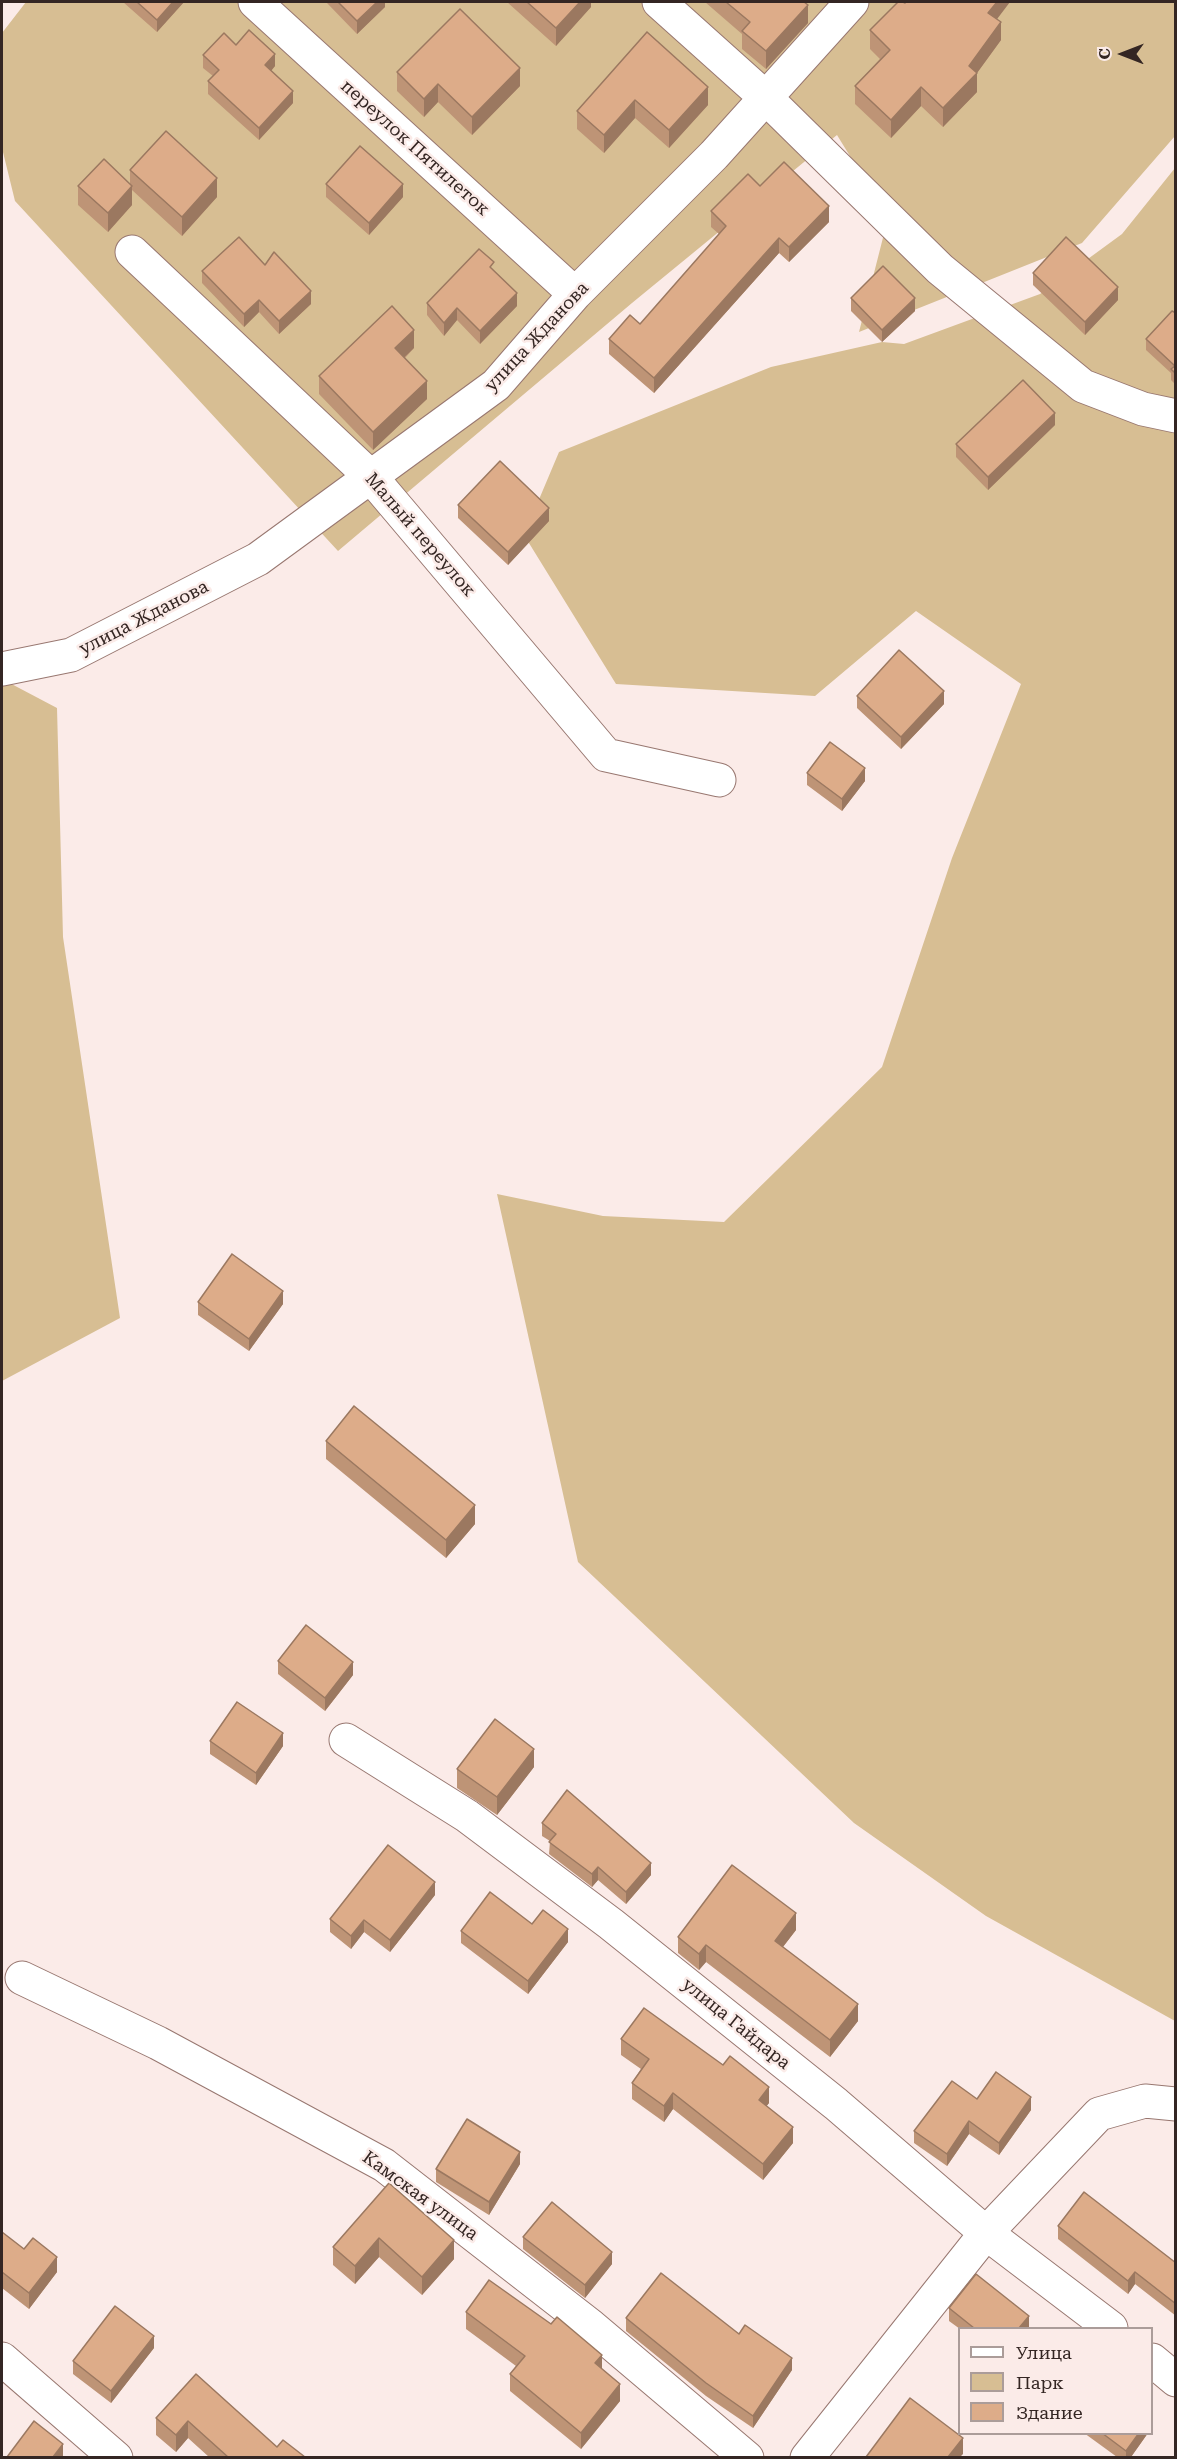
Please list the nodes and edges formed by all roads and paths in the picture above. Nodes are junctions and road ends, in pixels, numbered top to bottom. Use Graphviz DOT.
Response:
graph roads {
  1 [pos="255,2"];
  2 [pos="659,2"];
  3 [pos="852,2"];
  4 [pos="765,97"];
  5 [pos="132,252"];
  6 [pos="575,294"];
  7 [pos="1176,416"];
  8 [pos="371,477"];
  9 [pos="2,669"];
  10 [pos="719,780"];
  11 [pos="346,1740"];
  12 [pos="22,1978"];
  13 [pos="1176,2104"];
  14 [pos="986,2234"];
  15 [pos="1110,2327"];
  16 [pos="2,2359"];
  17 [pos="1153,2361"];
  18 [pos="1176,2380"];
  19 [pos="116,2457"];
  20 [pos="747,2457"];
  21 [pos="807,2457"];
  1 -- 6 [label="street, переулок Пятилеток"];
  2 -- 4 [label="street"];
  3 -- 4 [label="street, улица Жданова"];
  4 -- 6 [label="street, улица Жданова"];
  4 -- 7 [label="street"];
  5 -- 8 [label="street, Малый переулок"];
  6 -- 8 [label="street, улица Жданова"];
  8 -- 9 [label="street, улица Жданова"];
  8 -- 10 [label="street, Малый переулок"];
  11 -- 14 [label="street, улица Гайдара"];
  12 -- 20 [label="street, Камская улица"];
  13 -- 14 [label="street"];
  14 -- 15 [label="street, улица Гайдара"];
  14 -- 21 [label="street"];
  16 -- 19 [label="street"];
  17 -- 18 [label="street"];
}
